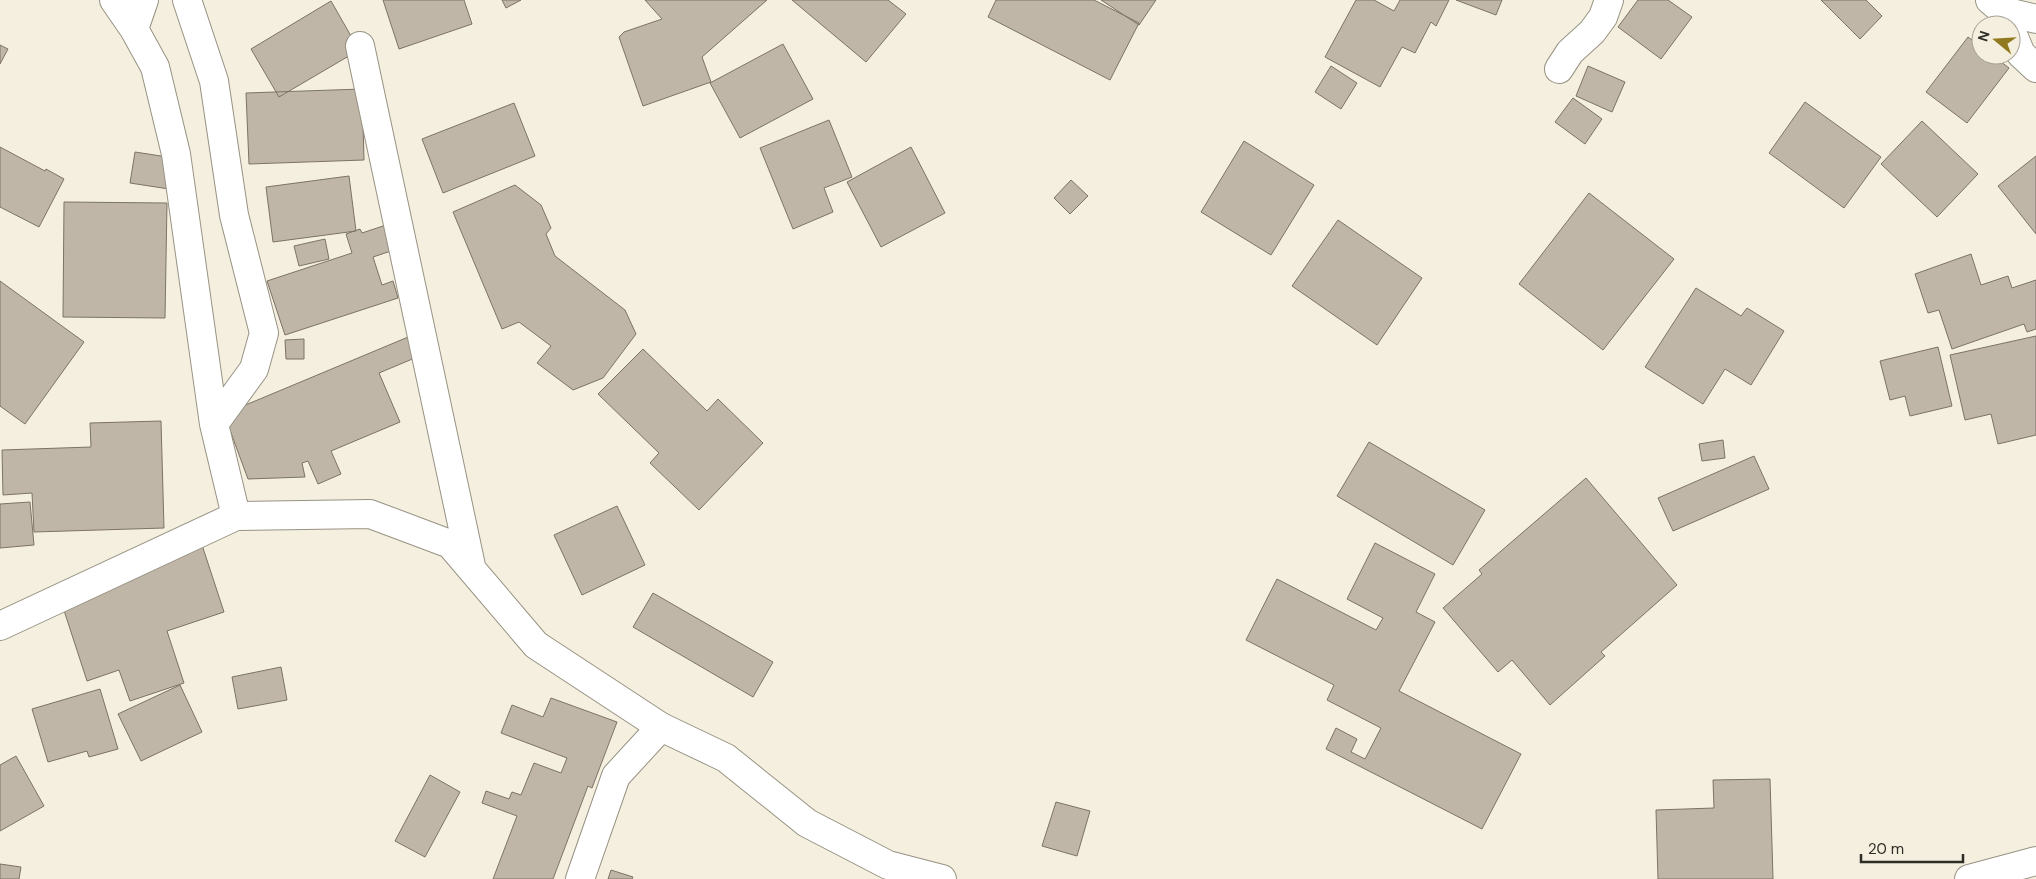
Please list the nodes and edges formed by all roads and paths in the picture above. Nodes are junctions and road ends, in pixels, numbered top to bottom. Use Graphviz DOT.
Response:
graph roads {
  1 [pos="114,0"];
  2 [pos="144,0"];
  3 [pos="187,0"];
  4 [pos="1609,0"];
  5 [pos="2021,18"];
  6 [pos="2036,19"];
  7 [pos="134,29"];
  8 [pos="360,46"];
  9 [pos="2021,54"];
  10 [pos="2036,68"];
  11 [pos="1559,69"];
  12 [pos="214,424"];
  13 [pos="236,516"];
  14 [pos="471,570"];
  15 [pos="0,626"];
  16 [pos="661,727"];
  17 [pos="2036,861"];
  18 [pos="580,879"];
  19 [pos="942,879"];
  20 [pos="1969,879"];
  1 -- 7 [label="street"];
  2 -- 7 [label="street"];
  3 -- 12 [label="street"];
  4 -- 11 [label="street"];
  5 -- 6 [label="street"];
  7 -- 12 [label="street"];
  8 -- 14 [label="street"];
  9 -- 10 [label="street"];
  12 -- 13 [label="street"];
  13 -- 14 [label="street"];
  13 -- 15 [label="street"];
  14 -- 16 [label="street"];
  16 -- 18 [label="street"];
  16 -- 19 [label="street"];
  17 -- 20 [label="street"];
}
